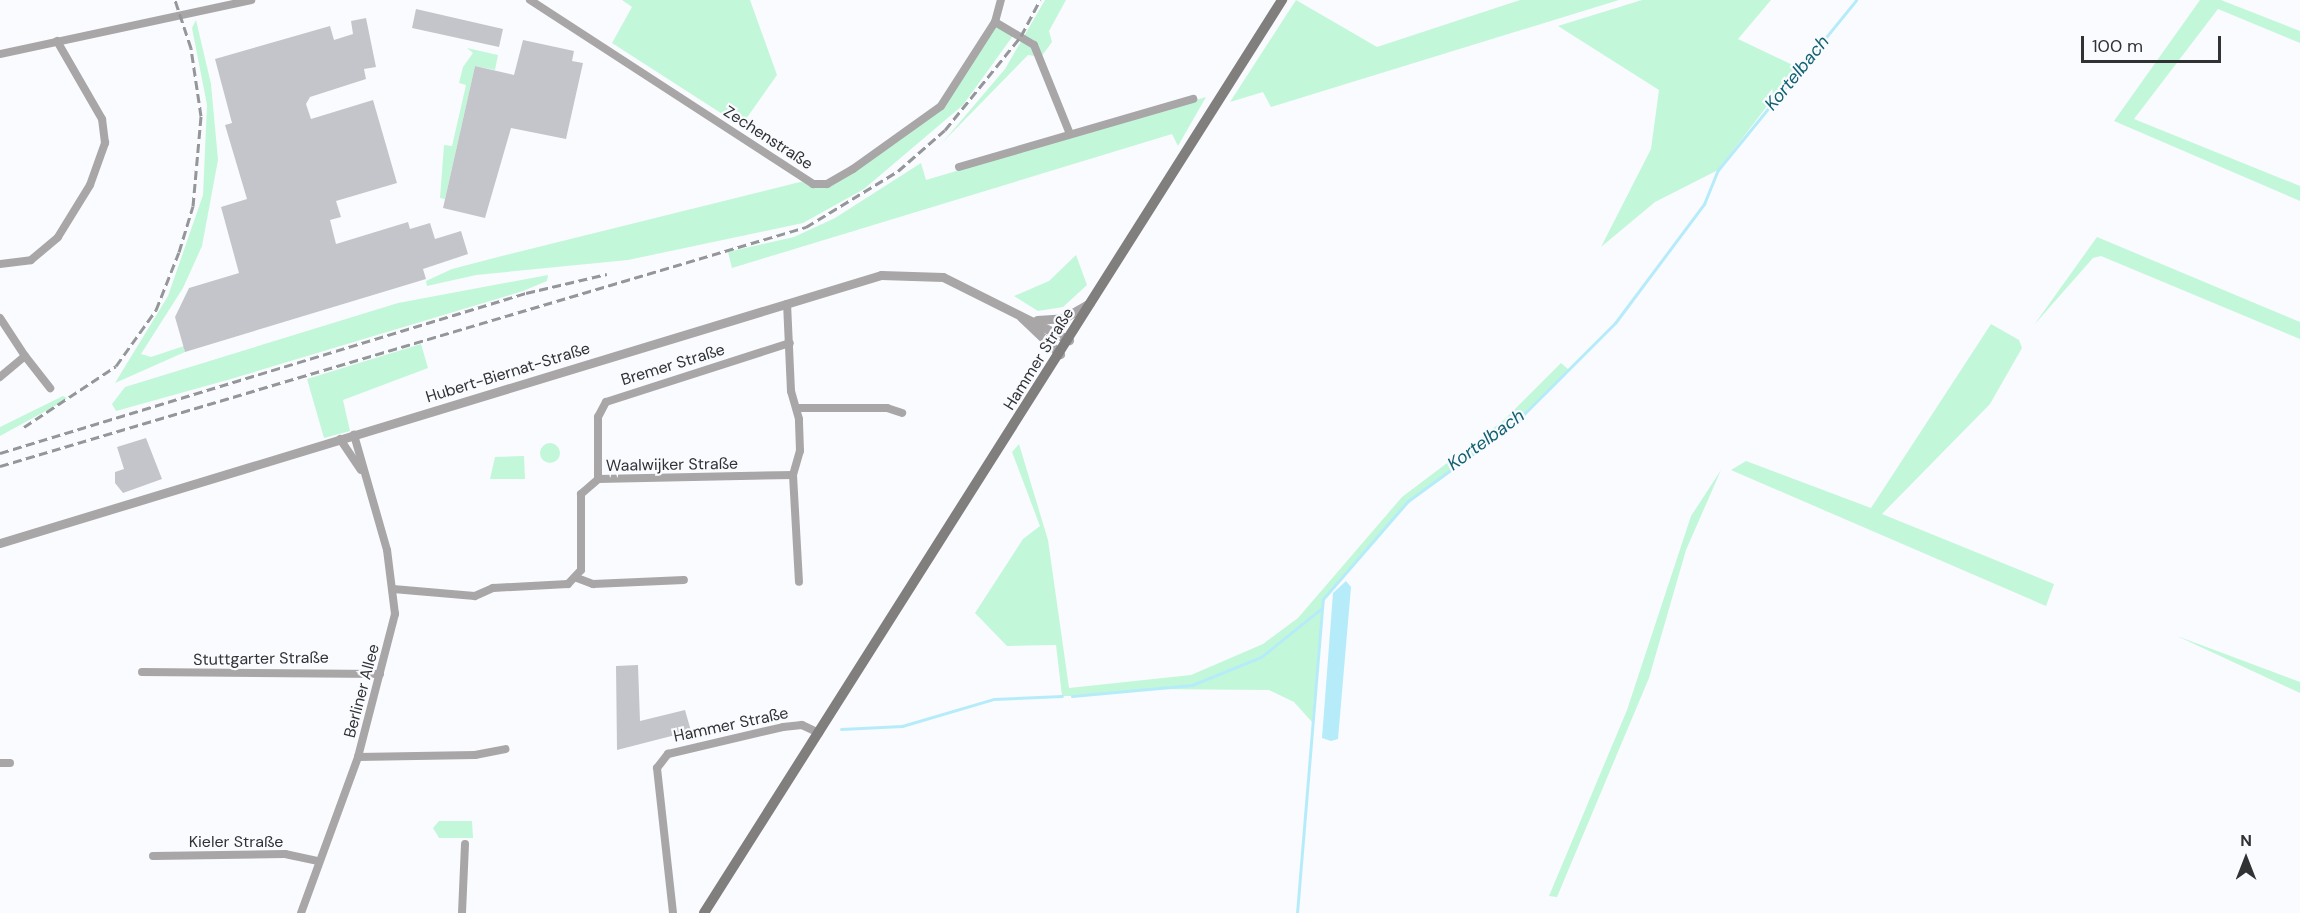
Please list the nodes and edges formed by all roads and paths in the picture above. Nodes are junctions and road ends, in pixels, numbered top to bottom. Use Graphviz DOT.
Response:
graph roads {
  1 [pos="251,0"];
  2 [pos="530,0"];
  3 [pos="1001,0"];
  4 [pos="1282,0"];
  5 [pos="210,4"];
  6 [pos="995,22"];
  7 [pos="57,41"];
  8 [pos="0,54"];
  9 [pos="1192,99"];
  10 [pos="1070,134"];
  11 [pos="959,167"];
  12 [pos="0,264"];
  13 [pos="1093,301"];
  14 [pos="787,304"];
  15 [pos="1021,317"];
  16 [pos="0,318"];
  17 [pos="1037,320"];
  18 [pos="1069,340"];
  19 [pos="790,343"];
  20 [pos="1060,354"];
  21 [pos="25,356"];
  22 [pos="0,377"];
  23 [pos="50,388"];
  24 [pos="798,408"];
  25 [pos="902,413"];
  26 [pos="354,435"];
  27 [pos="340,439"];
  28 [pos="361,470"];
  29 [pos="793,475"];
  30 [pos="598,479"];
  31 [pos="0,543"];
  32 [pos="577,578"];
  33 [pos="684,580"];
  34 [pos="799,582"];
  35 [pos="393,589"];
  36 [pos="142,672"];
  37 [pos="380,674"];
  38 [pos="819,733"];
  39 [pos="505,748"];
  40 [pos="358,757"];
  41 [pos="0,762"];
  42 [pos="10,763"];
  43 [pos="465,844"];
  44 [pos="153,856"];
  45 [pos="318,861"];
  46 [pos="301,913"];
  47 [pos="462,913"];
  48 [pos="673,913"];
  49 [pos="704,913"];
  1 -- 5 [label="street"];
  2 -- 6 [label="street, Zechenstraße"];
  3 -- 6 [label="street, Zechenstraße"];
  4 -- 13 [label="main road, Hammer Straße"];
  5 -- 7 [label="street"];
  6 -- 10 [label="street"];
  7 -- 8 [label="street"];
  7 -- 12 [label="street"];
  9 -- 10 [label="street"];
  10 -- 11 [label="street"];
  13 -- 17 [label="street"];
  13 -- 18 [label="main road, Hammer Straße"];
  14 -- 15 [label="street, Hubert-Biernat-Straße"];
  14 -- 19 [label="street"];
  14 -- 26 [label="street, Hubert-Biernat-Straße"];
  15 -- 17 [label="street, Hubert-Biernat-Straße"];
  15 -- 20 [label="street, Hubert-Biernat-Straße"];
  16 -- 21 [label="street"];
  17 -- 18 [label="street, Hubert-Biernat-Straße"];
  18 -- 20 [label="main road, Hammer Straße"];
  19 -- 24 [label="street"];
  19 -- 30 [label="street, Bremer Straße"];
  20 -- 38 [label="main road, Hammer Straße"];
  21 -- 22 [label="street"];
  21 -- 23 [label="street"];
  24 -- 25 [label="street"];
  24 -- 29 [label="street"];
  26 -- 27 [label="street, Hubert-Biernat-Straße"];
  26 -- 28 [label="street, Berliner Allee"];
  27 -- 28 [label="street, Berliner Allee"];
  27 -- 31 [label="street, Hubert-Biernat-Straße"];
  28 -- 35 [label="street, Berliner Allee"];
  29 -- 30 [label="street, Waalwijker Straße"];
  29 -- 34 [label="street"];
  30 -- 32 [label="street, Waalwijker Straße"];
  32 -- 33 [label="street"];
  32 -- 35 [label="street"];
  35 -- 37 [label="street, Berliner Allee"];
  36 -- 37 [label="street, Stuttgarter Straße"];
  37 -- 40 [label="street, Berliner Allee"];
  38 -- 48 [label="street, Hammer Straße"];
  38 -- 49 [label="main road, Hammer Straße"];
  39 -- 40 [label="street"];
  40 -- 45 [label="street, Berliner Allee"];
  41 -- 42 [label="street"];
  43 -- 47 [label="street"];
  44 -- 45 [label="street, Kieler Straße"];
  45 -- 46 [label="street, Berliner Allee"];
}
